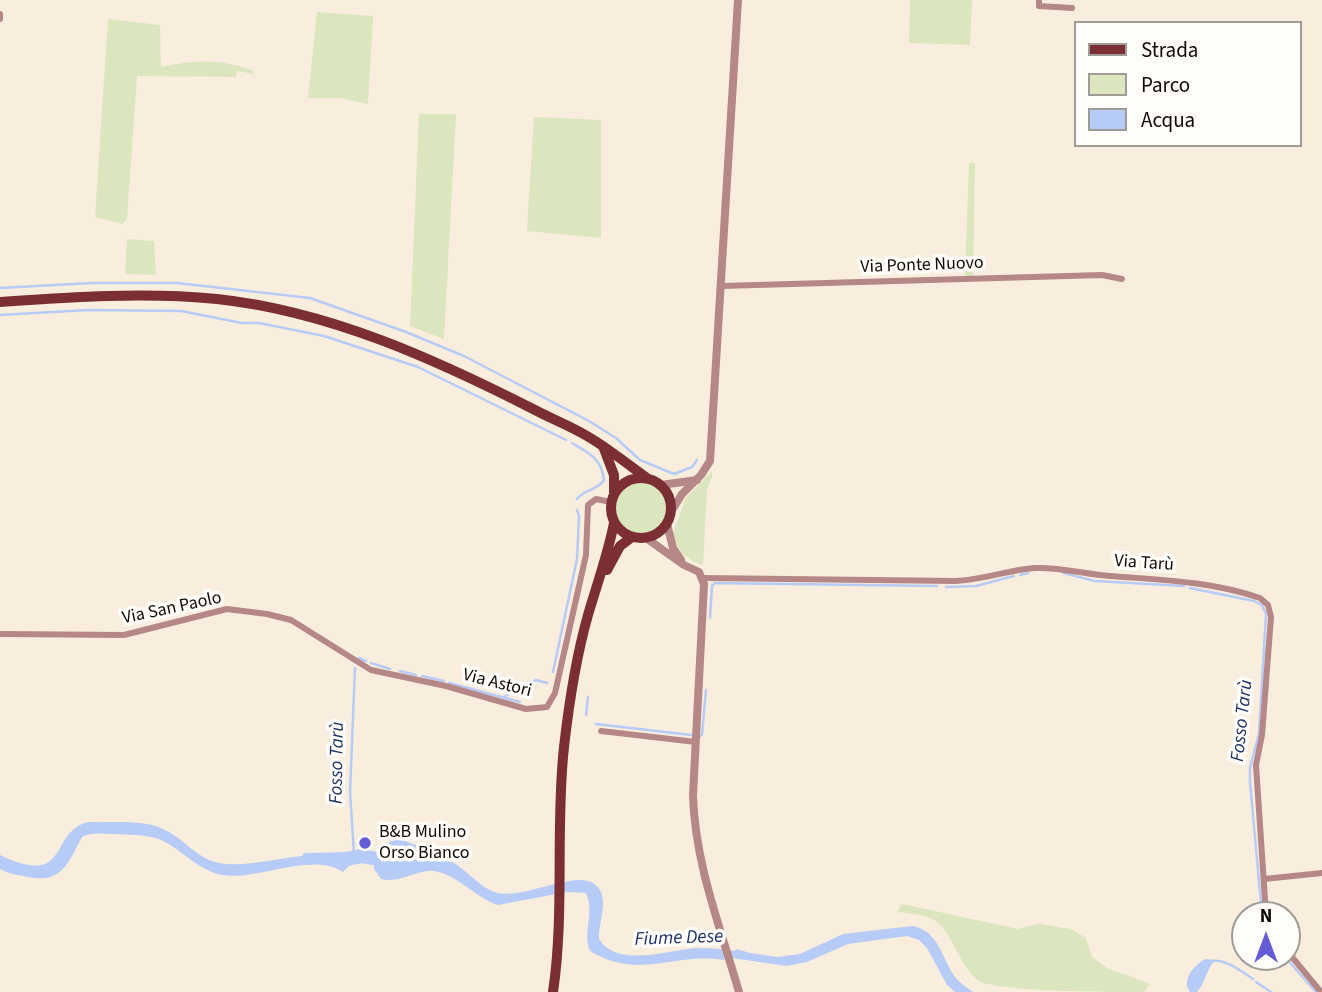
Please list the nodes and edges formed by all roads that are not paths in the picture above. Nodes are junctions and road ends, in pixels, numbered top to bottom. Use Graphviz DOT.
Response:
graph roads {
  1 [pos="738,0"];
  2 [pos="1040,0"];
  3 [pos="1072,8"];
  4 [pos="0,14"];
  5 [pos="0,19"];
  6 [pos="1122,279"];
  7 [pos="722,286"];
  8 [pos="0,302"];
  9 [pos="603,446"];
  10 [pos="647,478"];
  11 [pos="697,480"];
  12 [pos="661,485"];
  13 [pos="612,498"];
  14 [pos="671,512"];
  15 [pos="614,523"];
  16 [pos="667,524"];
  17 [pos="632,537"];
  18 [pos="646,538"];
  19 [pos="684,565"];
  20 [pos="703,578"];
  21 [pos="597,590"];
  22 [pos="267,614"];
  23 [pos="0,634"];
  24 [pos="601,731"];
  25 [pos="696,742"];
  26 [pos="1322,873"];
  27 [pos="1264,879"];
  28 [pos="1265,901"];
  29 [pos="1301,968"];
  30 [pos="553,992"];
  31 [pos="739,992"];
  32 [pos="1321,992"];
  1 -- 7 [label="street"];
  2 -- 3 [label="street"];
  4 -- 5 [label="street"];
  6 -- 7 [label="street, Via Ponte Nuovo"];
  7 -- 11 [label="street"];
  8 -- 9 [label="main road"];
  9 -- 10 [label="main road"];
  9 -- 13 [label="main road"];
  10 -- 12 [label="main road"];
  10 -- 13 [label="main road"];
  11 -- 12 [label="street"];
  11 -- 14 [label="street"];
  12 -- 14 [label="main road"];
  13 -- 15 [label="main road"];
  13 -- 22 [label="street, Via Astori"];
  14 -- 16 [label="main road"];
  15 -- 17 [label="main road"];
  15 -- 21 [label="main road"];
  16 -- 18 [label="main road"];
  16 -- 19 [label="street"];
  17 -- 18 [label="main road"];
  17 -- 21 [label="main road"];
  18 -- 19 [label="street"];
  19 -- 20 [label="street"];
  20 -- 25 [label="street"];
  20 -- 27 [label="street, Via Tarù"];
  21 -- 30 [label="main road"];
  22 -- 23 [label="street, Via San Paolo"];
  24 -- 25 [label="street"];
  25 -- 31 [label="street"];
  26 -- 27 [label="street"];
  27 -- 28 [label="street, Via Tarù"];
  29 -- 32 [label="street"];
}
